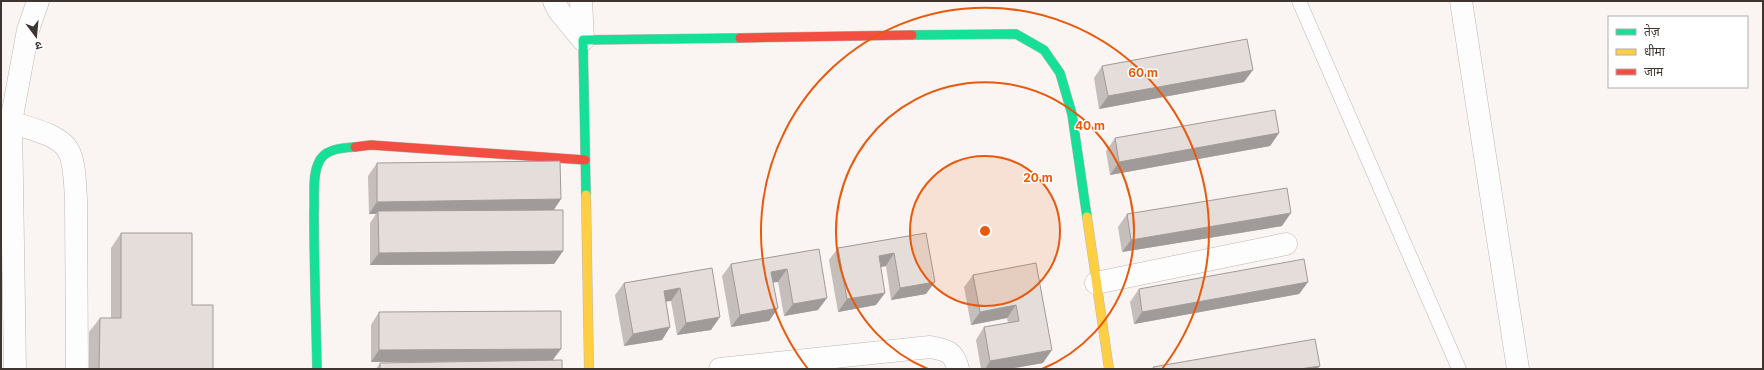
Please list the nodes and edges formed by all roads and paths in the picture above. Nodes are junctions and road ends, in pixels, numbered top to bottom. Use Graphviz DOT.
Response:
graph roads {
  1 [pos="38,1"];
  2 [pos="554,1"];
  3 [pos="581,1"];
  4 [pos="1299,1"];
  5 [pos="1461,1"];
  6 [pos="583,40"];
  7 [pos="11,122"];
  8 [pos="585,160"];
  9 [pos="1286,244"];
  10 [pos="1096,284"];
  11 [pos="15,369"];
  12 [pos="77,369"];
  13 [pos="317,369"];
  14 [pos="589,369"];
  15 [pos="720,369"];
  16 [pos="958,369"];
  17 [pos="1109,369"];
  18 [pos="1459,369"];
  19 [pos="1518,369"];
  1 -- 7 [label="street"];
  2 -- 6 [label="street"];
  3 -- 6 [label="street"];
  4 -- 18 [label="lane"];
  5 -- 19 [label="street"];
  6 -- 8 [label="street"];
  6 -- 10 [label="street"];
  7 -- 11 [label="street"];
  7 -- 12 [label="street"];
  8 -- 13 [label="street"];
  8 -- 14 [label="street"];
  9 -- 10 [label="street"];
  10 -- 17 [label="street"];
  15 -- 16 [label="street"];
}
